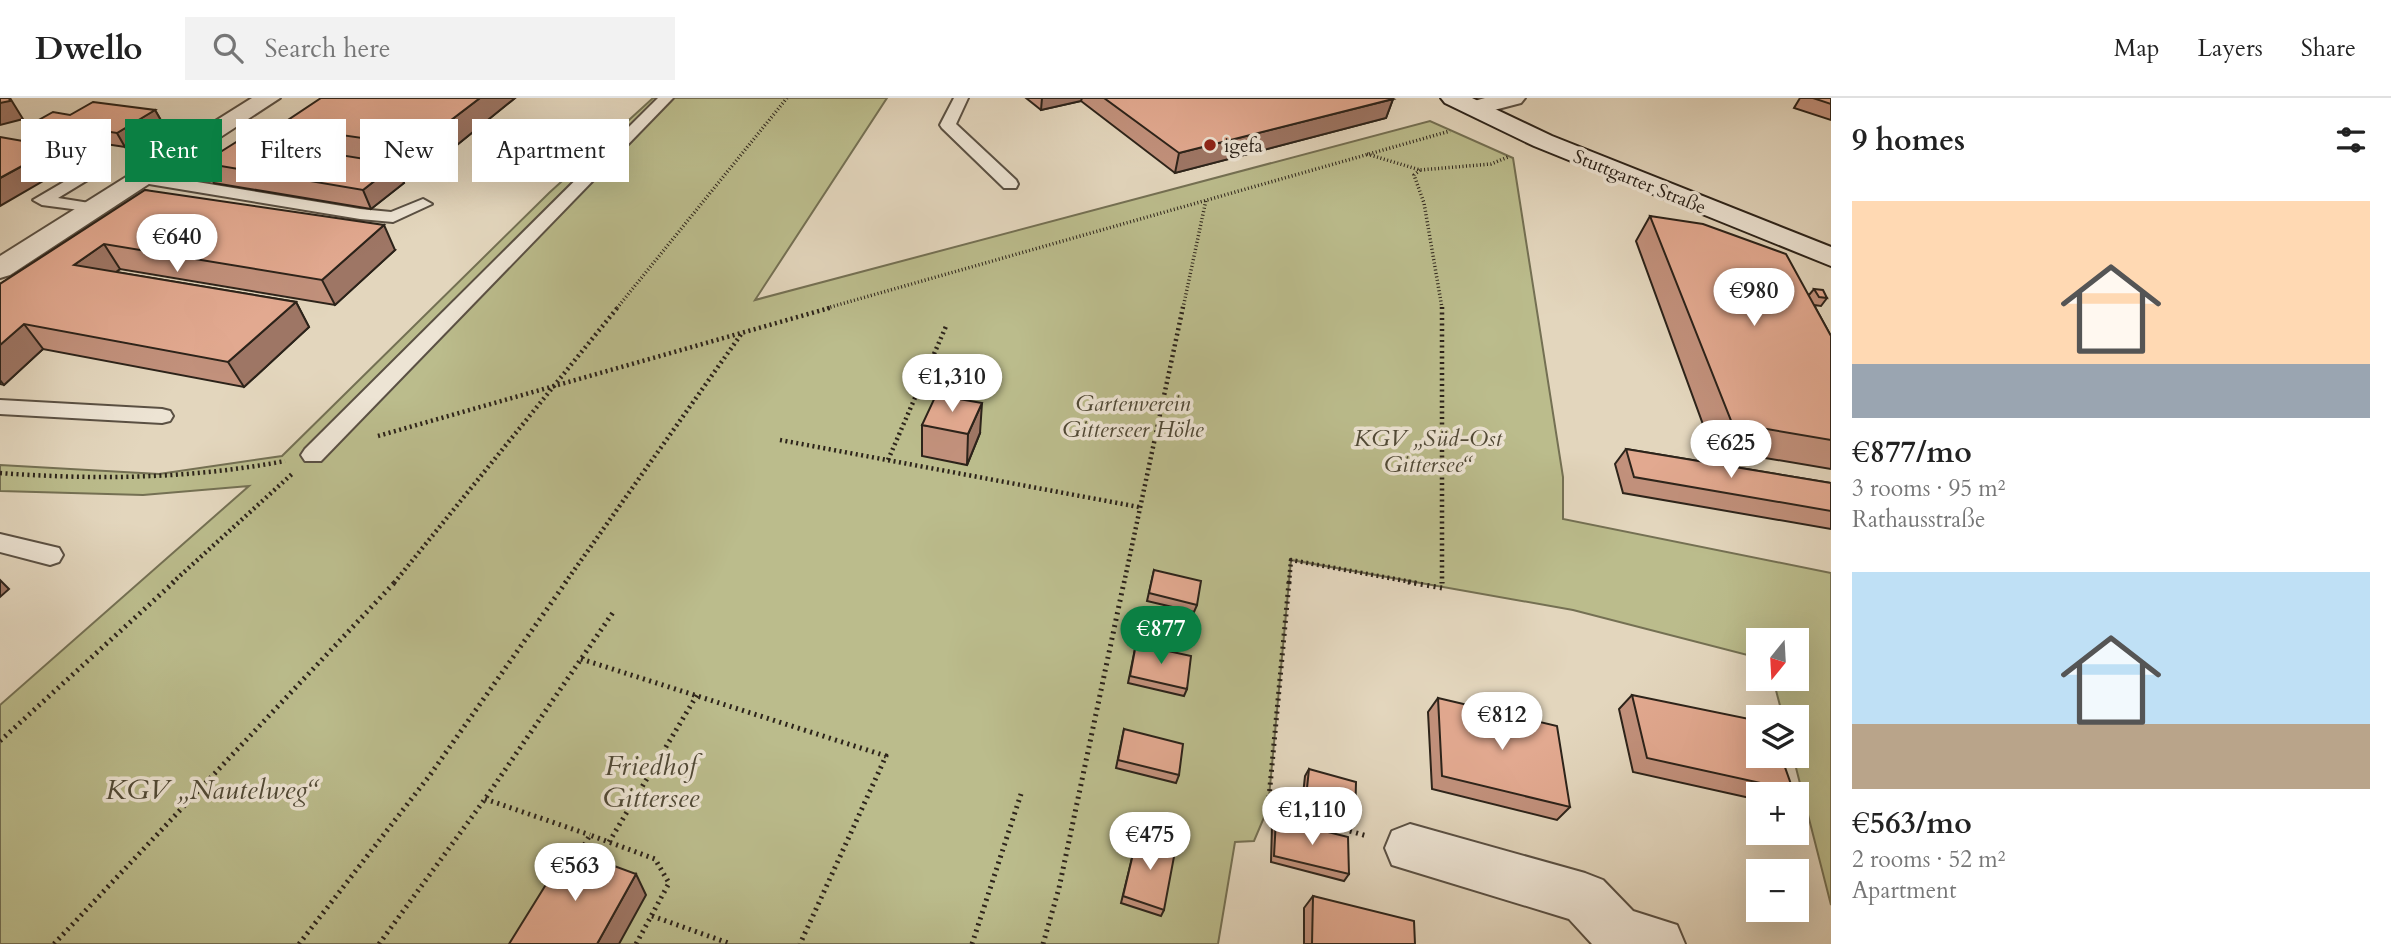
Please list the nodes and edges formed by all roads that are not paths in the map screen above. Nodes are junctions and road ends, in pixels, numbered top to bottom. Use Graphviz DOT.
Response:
graph roads {
  1 [pos="268,98"];
  2 [pos="666,98"];
  3 [pos="961,98"];
  4 [pos="1513,98"];
  5 [pos="1474,108"];
  6 [pos="222,127"];
  7 [pos="72,182"];
  8 [pos="137,182"];
  9 [pos="167,182"];
  10 [pos="1010,184"];
  11 [pos="423,204"];
  12 [pos="96,209"];
  13 [pos="1831,257"];
  14 [pos="0,269"];
  15 [pos="0,407"];
  16 [pos="162,416"];
  17 [pos="313,455"];
  18 [pos="0,543"];
  19 [pos="50,555"];
  20 [pos="1410,848"];
  21 [pos="1658,944"];
  1 -- 6 [label="street"];
  2 -- 17 [label="lane"];
  3 -- 10 [label="lane"];
  4 -- 5 [label="street"];
  5 -- 13 [label="street, Stuttgarter Straße"];
  7 -- 12 [label="lane"];
  8 -- 12 [label="street"];
  9 -- 11 [label="lane"];
  12 -- 14 [label="street"];
  15 -- 16 [label="lane"];
  18 -- 19 [label="lane"];
  20 -- 21 [label="street"];
}
